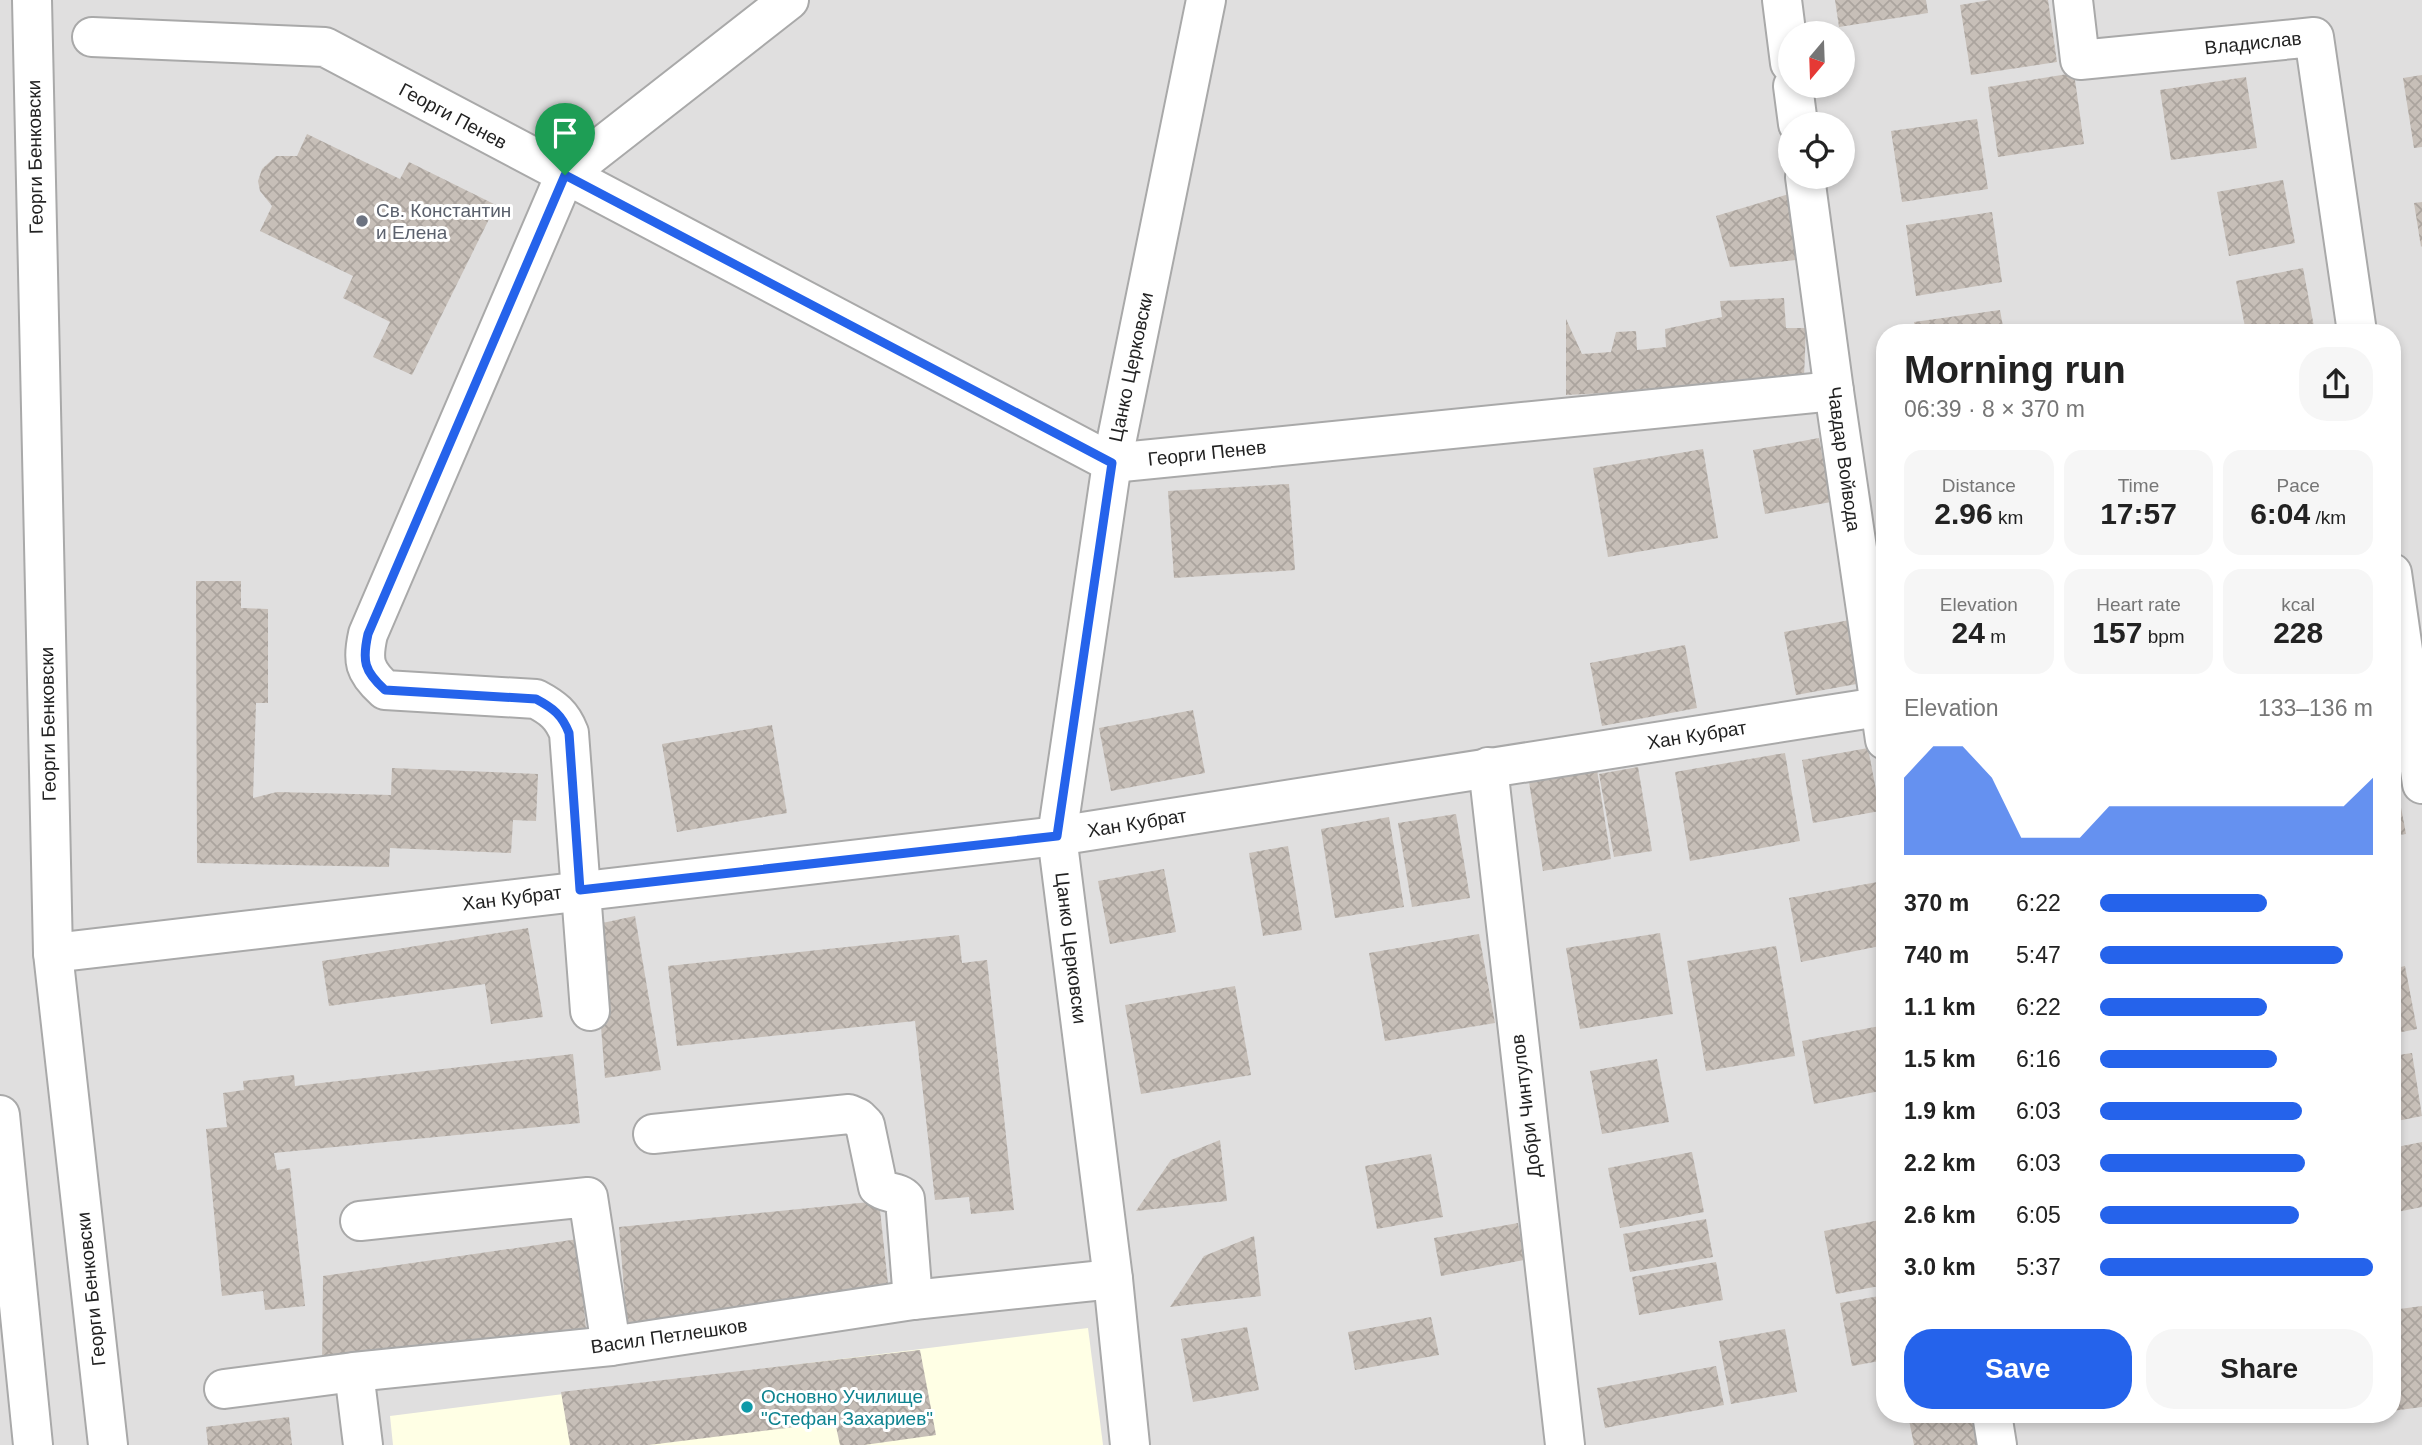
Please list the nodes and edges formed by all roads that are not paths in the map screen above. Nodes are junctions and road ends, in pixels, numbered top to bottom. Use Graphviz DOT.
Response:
graph roads {
  1 [pos="32,0"];
  2 [pos="789,0"];
  3 [pos="1206,0"];
  4 [pos="1782,0"];
  5 [pos="2073,0"];
  6 [pos="1785,21"];
  7 [pos="93,37"];
  8 [pos="565,175"];
  9 [pos="1807,189"];
  10 [pos="2356,324"];
  11 [pos="1833,391"];
  12 [pos="1112,463"];
  13 [pos="2401,625"];
  14 [pos="2406,654"];
  15 [pos="1876,672"];
  16 [pos="1876,719"];
  17 [pos="1488,767"];
  18 [pos="2422,784"];
  19 [pos="1057,836"];
  20 [pos="580,890"];
  21 [pos="53,953"];
  22 [pos="590,1011"];
  23 [pos="0,1115"];
  24 [pos="653,1133"];
  25 [pos="360,1221"];
  26 [pos="1113,1279"];
  27 [pos="913,1300"];
  28 [pos="611,1346"];
  29 [pos="354,1373"];
  30 [pos="224,1389"];
  31 [pos="1993,1423"];
  32 [pos="33,1445"];
  33 [pos="108,1445"];
  34 [pos="363,1445"];
  35 [pos="1130,1445"];
  36 [pos="1565,1445"];
  37 [pos="1997,1445"];
  1 -- 21 [label="street, Георги Бенковски"];
  2 -- 8 [label="street"];
  3 -- 12 [label="street, Цанко Церковски"];
  4 -- 6 [label="street"];
  5 -- 10 [label="street, Владислав"];
  7 -- 8 [label="street, Георги Пенев"];
  8 -- 12 [label="street, Георги Пенев"];
  8 -- 20 [label="street"];
  9 -- 11 [label="street, Чавдар Войвода"];
  11 -- 12 [label="street, Георги Пенев"];
  11 -- 15 [label="street, Чавдар Войвода"];
  12 -- 19 [label="street, Цанко Церковски"];
  13 -- 14 [label="street"];
  14 -- 18 [label="street"];
  16 -- 17 [label="street, Хан Кубрат"];
  17 -- 19 [label="street, Хан Кубрат"];
  17 -- 36 [label="street, Добри Чинтулов"];
  19 -- 20 [label="street, Хан Кубрат"];
  19 -- 26 [label="street, Цанко Церковски"];
  20 -- 21 [label="street, Хан Кубрат"];
  20 -- 22 [label="street"];
  21 -- 33 [label="street, Георги Бенковски"];
  23 -- 32 [label="street"];
  24 -- 27 [label="street"];
  25 -- 28 [label="street"];
  26 -- 27 [label="street, Васил Петлешков"];
  26 -- 35 [label="street, Цанко Церковски"];
  27 -- 28 [label="street, Васил Петлешков"];
  28 -- 29 [label="street, Васил Петлешков"];
  29 -- 30 [label="street, Васил Петлешков"];
  29 -- 34 [label="street"];
  31 -- 37 [label="street"];
}
